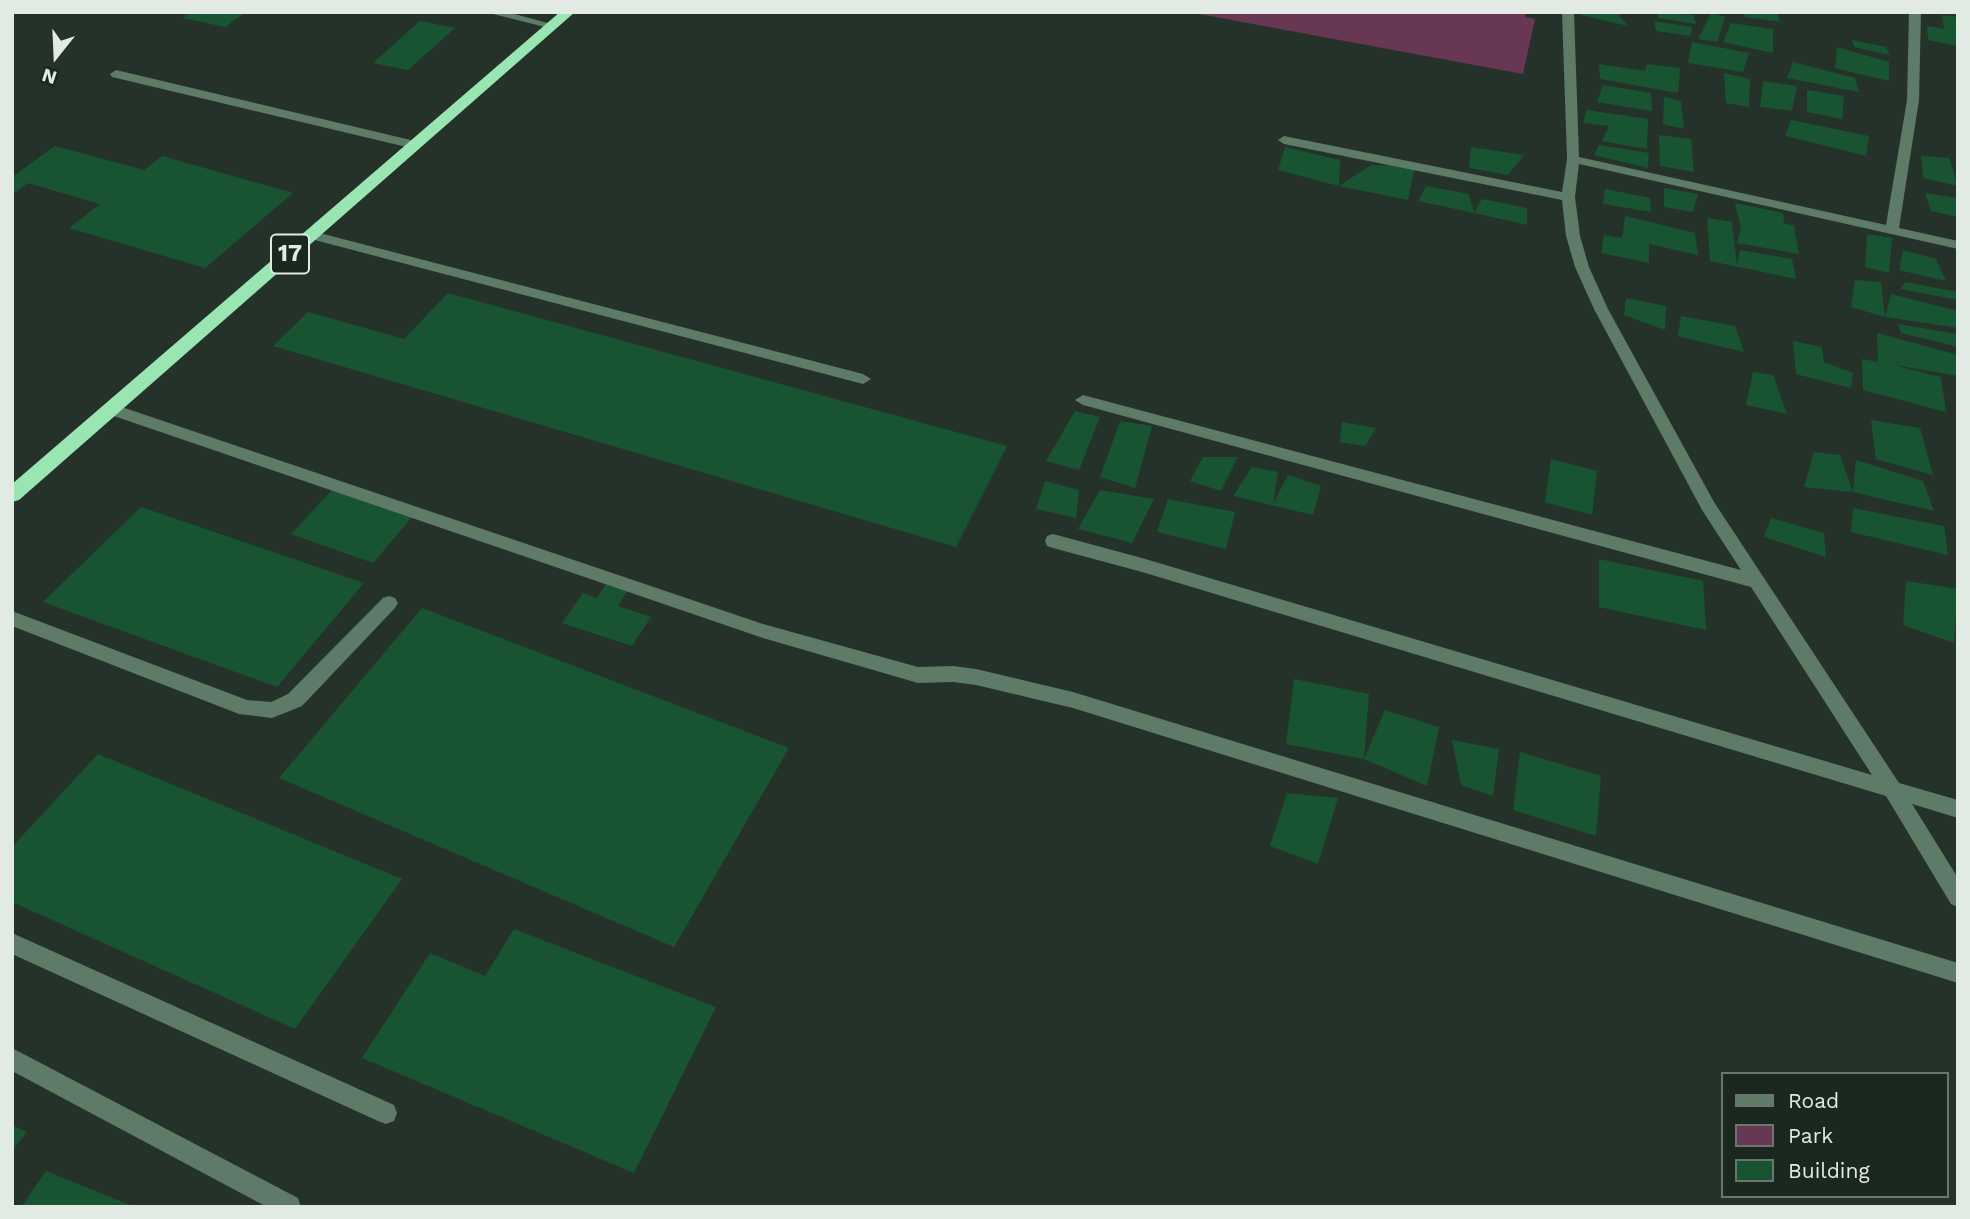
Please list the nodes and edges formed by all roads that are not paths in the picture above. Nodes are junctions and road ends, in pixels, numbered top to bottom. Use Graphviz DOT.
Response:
graph roads {
  1 [pos="491,12"];
  2 [pos="568,12"];
  3 [pos="1568,12"];
  4 [pos="1915,12"];
  5 [pos="553,26"];
  6 [pos="116,74"];
  7 [pos="1283,140"];
  8 [pos="415,145"];
  9 [pos="1573,159"];
  10 [pos="1568,197"];
  11 [pos="1892,229"];
  12 [pos="312,235"];
  13 [pos="1958,244"];
  14 [pos="863,379"];
  15 [pos="1083,400"];
  16 [pos="113,410"];
  17 [pos="12,495"];
  18 [pos="1053,541"];
  19 [pos="1756,581"];
  20 [pos="389,603"];
  21 [pos="12,618"];
  22 [pos="1893,790"];
  23 [pos="1958,809"];
  24 [pos="1958,897"];
  25 [pos="12,943"];
  26 [pos="1958,973"];
  27 [pos="12,1059"];
  28 [pos="386,1113"];
  29 [pos="290,1206"];
  1 -- 5 [label="street"];
  2 -- 5 [label="highway, 17"];
  3 -- 9 [label="street"];
  4 -- 11 [label="street"];
  5 -- 8 [label="highway, 17"];
  6 -- 8 [label="street"];
  7 -- 10 [label="street"];
  8 -- 12 [label="highway, 17"];
  9 -- 10 [label="street"];
  9 -- 11 [label="street"];
  10 -- 19 [label="street"];
  11 -- 13 [label="street"];
  12 -- 14 [label="street"];
  12 -- 16 [label="highway, 17"];
  15 -- 19 [label="street"];
  16 -- 17 [label="highway, 17"];
  16 -- 26 [label="street"];
  18 -- 22 [label="street"];
  19 -- 22 [label="street"];
  20 -- 21 [label="street"];
  22 -- 23 [label="street"];
  22 -- 24 [label="street"];
  25 -- 28 [label="street"];
  27 -- 29 [label="street"];
}
